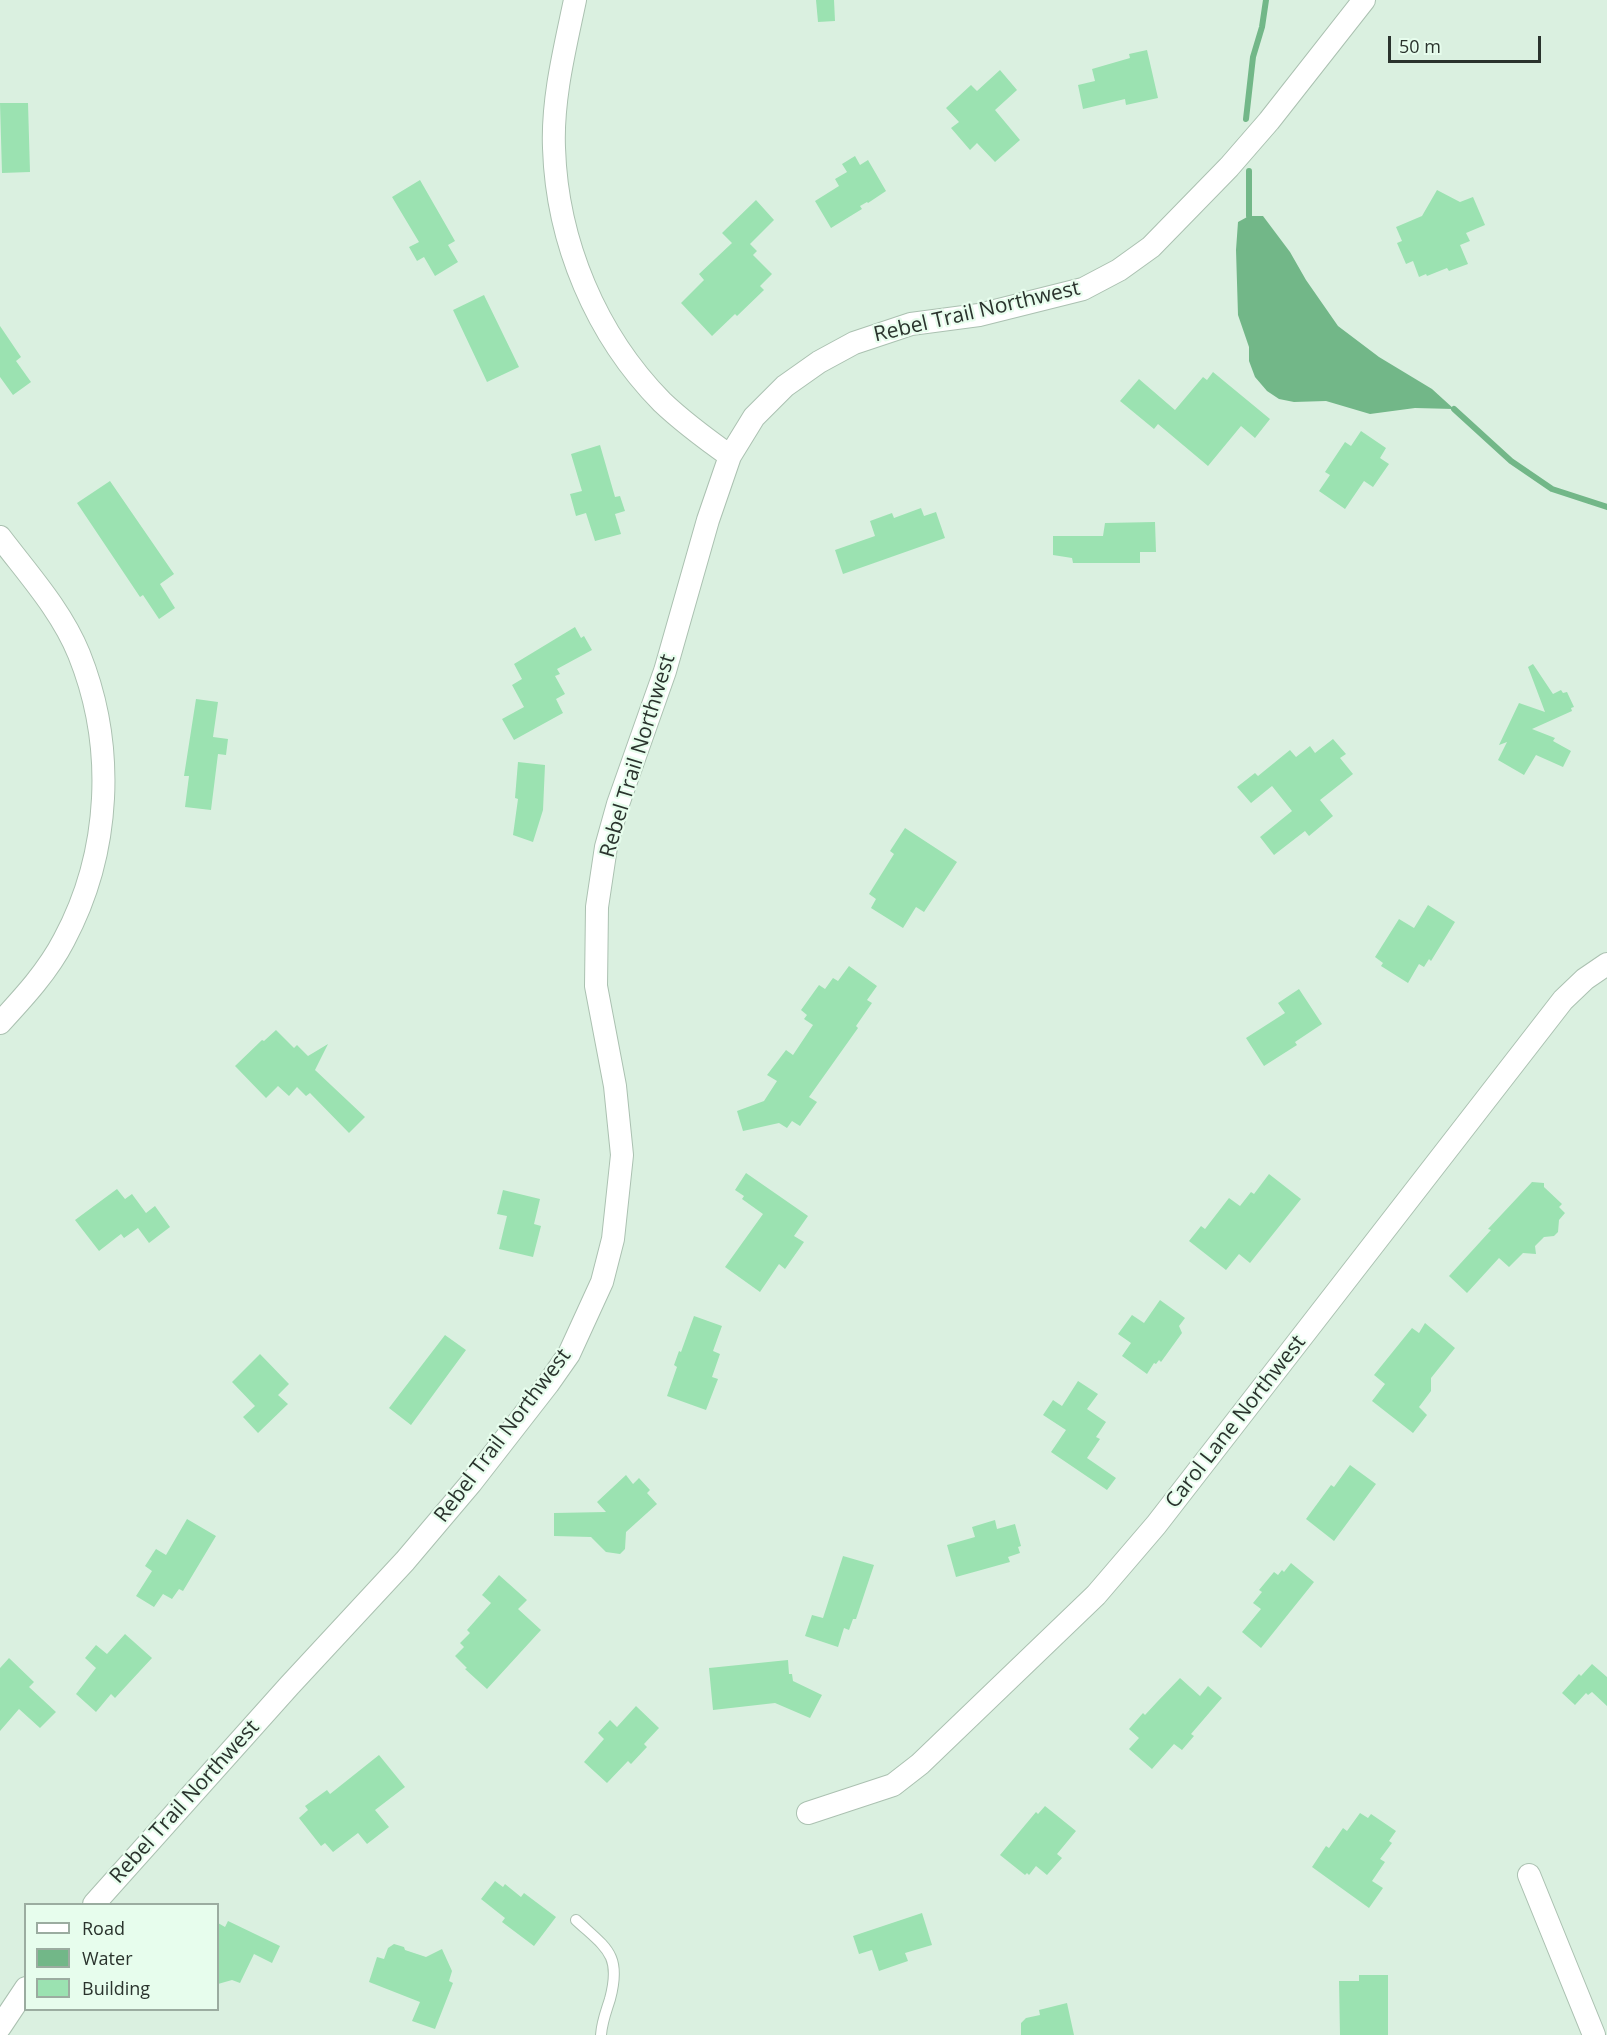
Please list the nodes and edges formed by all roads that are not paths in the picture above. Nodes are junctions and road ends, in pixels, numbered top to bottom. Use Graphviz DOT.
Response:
graph roads {
  1 [pos="574,0"];
  2 [pos="1364,0"];
  3 [pos="730,456"];
  4 [pos="0,537"];
  5 [pos="1607,964"];
  6 [pos="0,1023"];
  7 [pos="808,1813"];
  8 [pos="1529,1875"];
  9 [pos="96,1903"];
  10 [pos="576,1920"];
  11 [pos="24,1991"];
  12 [pos="0,2027"];
  13 [pos="601,2035"];
  14 [pos="1594,2035"];
  1 -- 3 [label="street"];
  2 -- 3 [label="street, Rebel Trail Northwest"];
  3 -- 9 [label="street, Rebel Trail Northwest"];
  4 -- 6 [label="street"];
  5 -- 7 [label="street, Carol Lane Northwest"];
  8 -- 14 [label="street"];
  10 -- 13 [label="lane"];
  11 -- 12 [label="street"];
}
